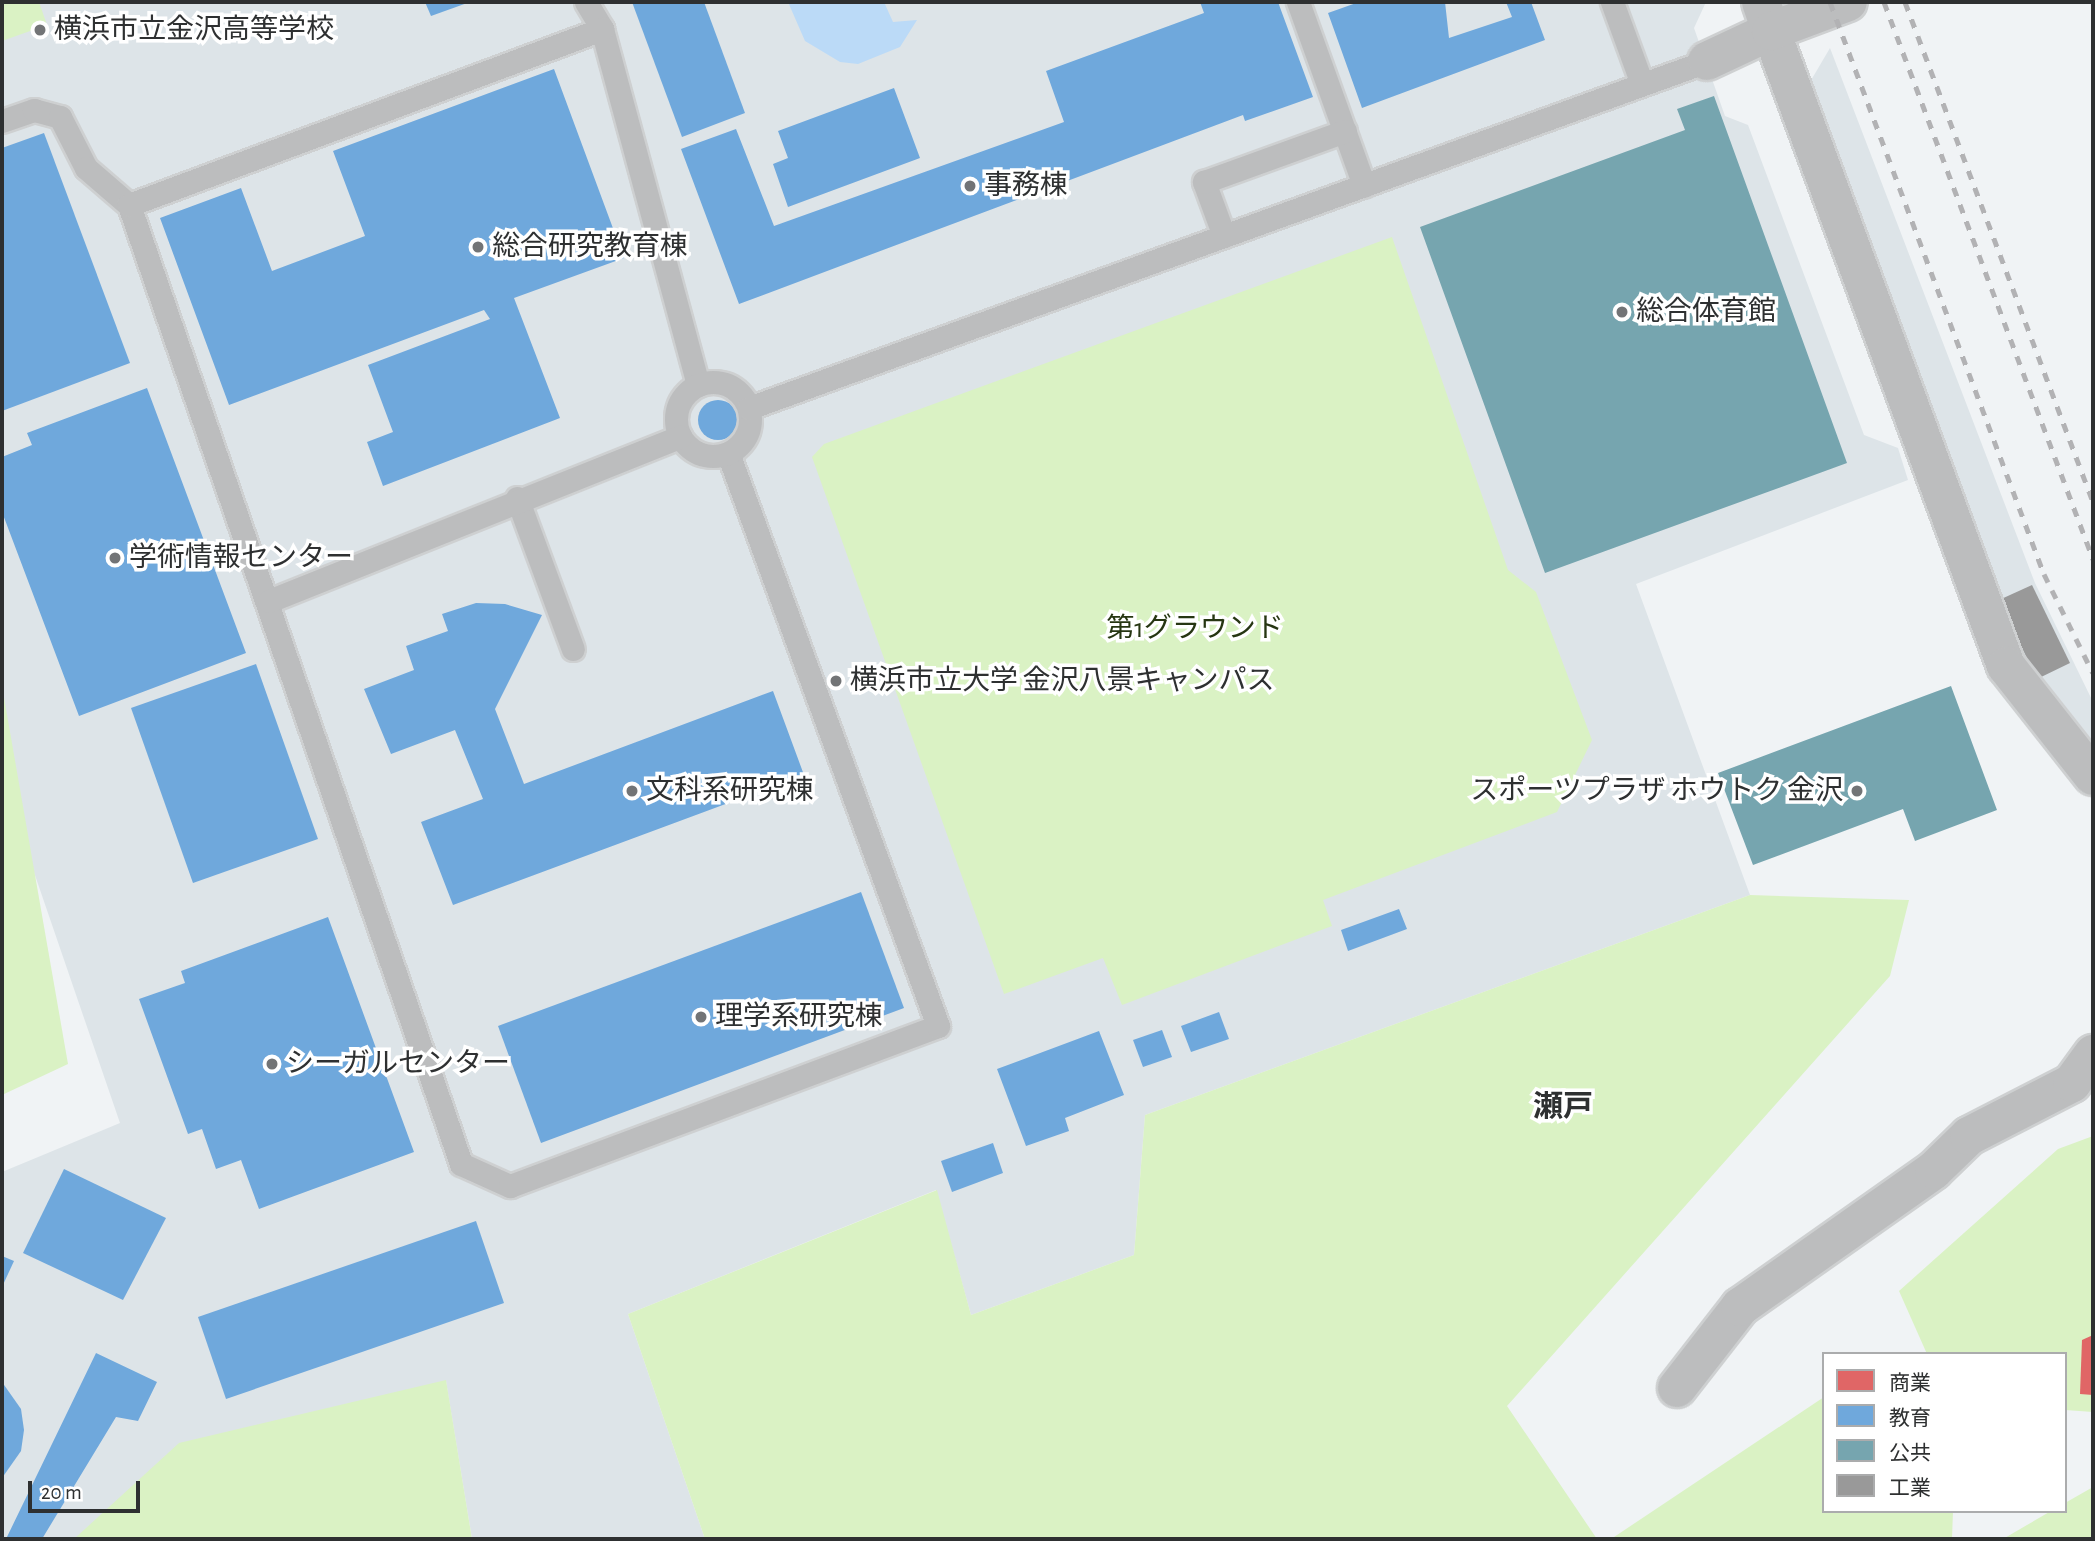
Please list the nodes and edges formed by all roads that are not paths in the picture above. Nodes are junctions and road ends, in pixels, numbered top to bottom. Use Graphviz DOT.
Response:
graph roads {
  1 [pos="586,2"];
  2 [pos="1298,2"];
  3 [pos="1612,2"];
  4 [pos="1848,2"];
  5 [pos="1766,16"];
  6 [pos="602,29"];
  7 [pos="1707,61"];
  8 [pos="1643,84"];
  9 [pos="2,121"];
  10 [pos="1345,131"];
  11 [pos="1364,185"];
  12 [pos="129,205"];
  13 [pos="1224,236"];
  14 [pos="698,385"];
  15 [pos="749,408"];
  16 [pos="680,437"];
  17 [pos="728,453"];
  18 [pos="517,498"];
  19 [pos="269,601"];
  20 [pos="573,649"];
  21 [pos="2093,776"];
  22 [pos="2093,1054"];
  23 [pos="1677,1388"];
  1 -- 6 [label="lane"];
  2 -- 10 [label="lane"];
  3 -- 8 [label="lane"];
  4 -- 5 [label="street"];
  5 -- 7 [label="street"];
  5 -- 21 [label="street"];
  6 -- 12 [label="lane"];
  6 -- 14 [label="lane"];
  7 -- 8 [label="lane"];
  8 -- 11 [label="lane"];
  9 -- 12 [label="lane"];
  10 -- 11 [label="lane"];
  10 -- 13 [label="lane"];
  11 -- 13 [label="lane"];
  12 -- 19 [label="lane"];
  13 -- 15 [label="lane"];
  14 -- 15 [label="lane"];
  14 -- 16 [label="lane"];
  15 -- 17 [label="lane"];
  16 -- 17 [label="lane"];
  16 -- 18 [label="lane"];
  17 -- 19 [label="lane"];
  18 -- 19 [label="lane"];
  18 -- 20 [label="lane"];
  22 -- 23 [label="street"];
}
